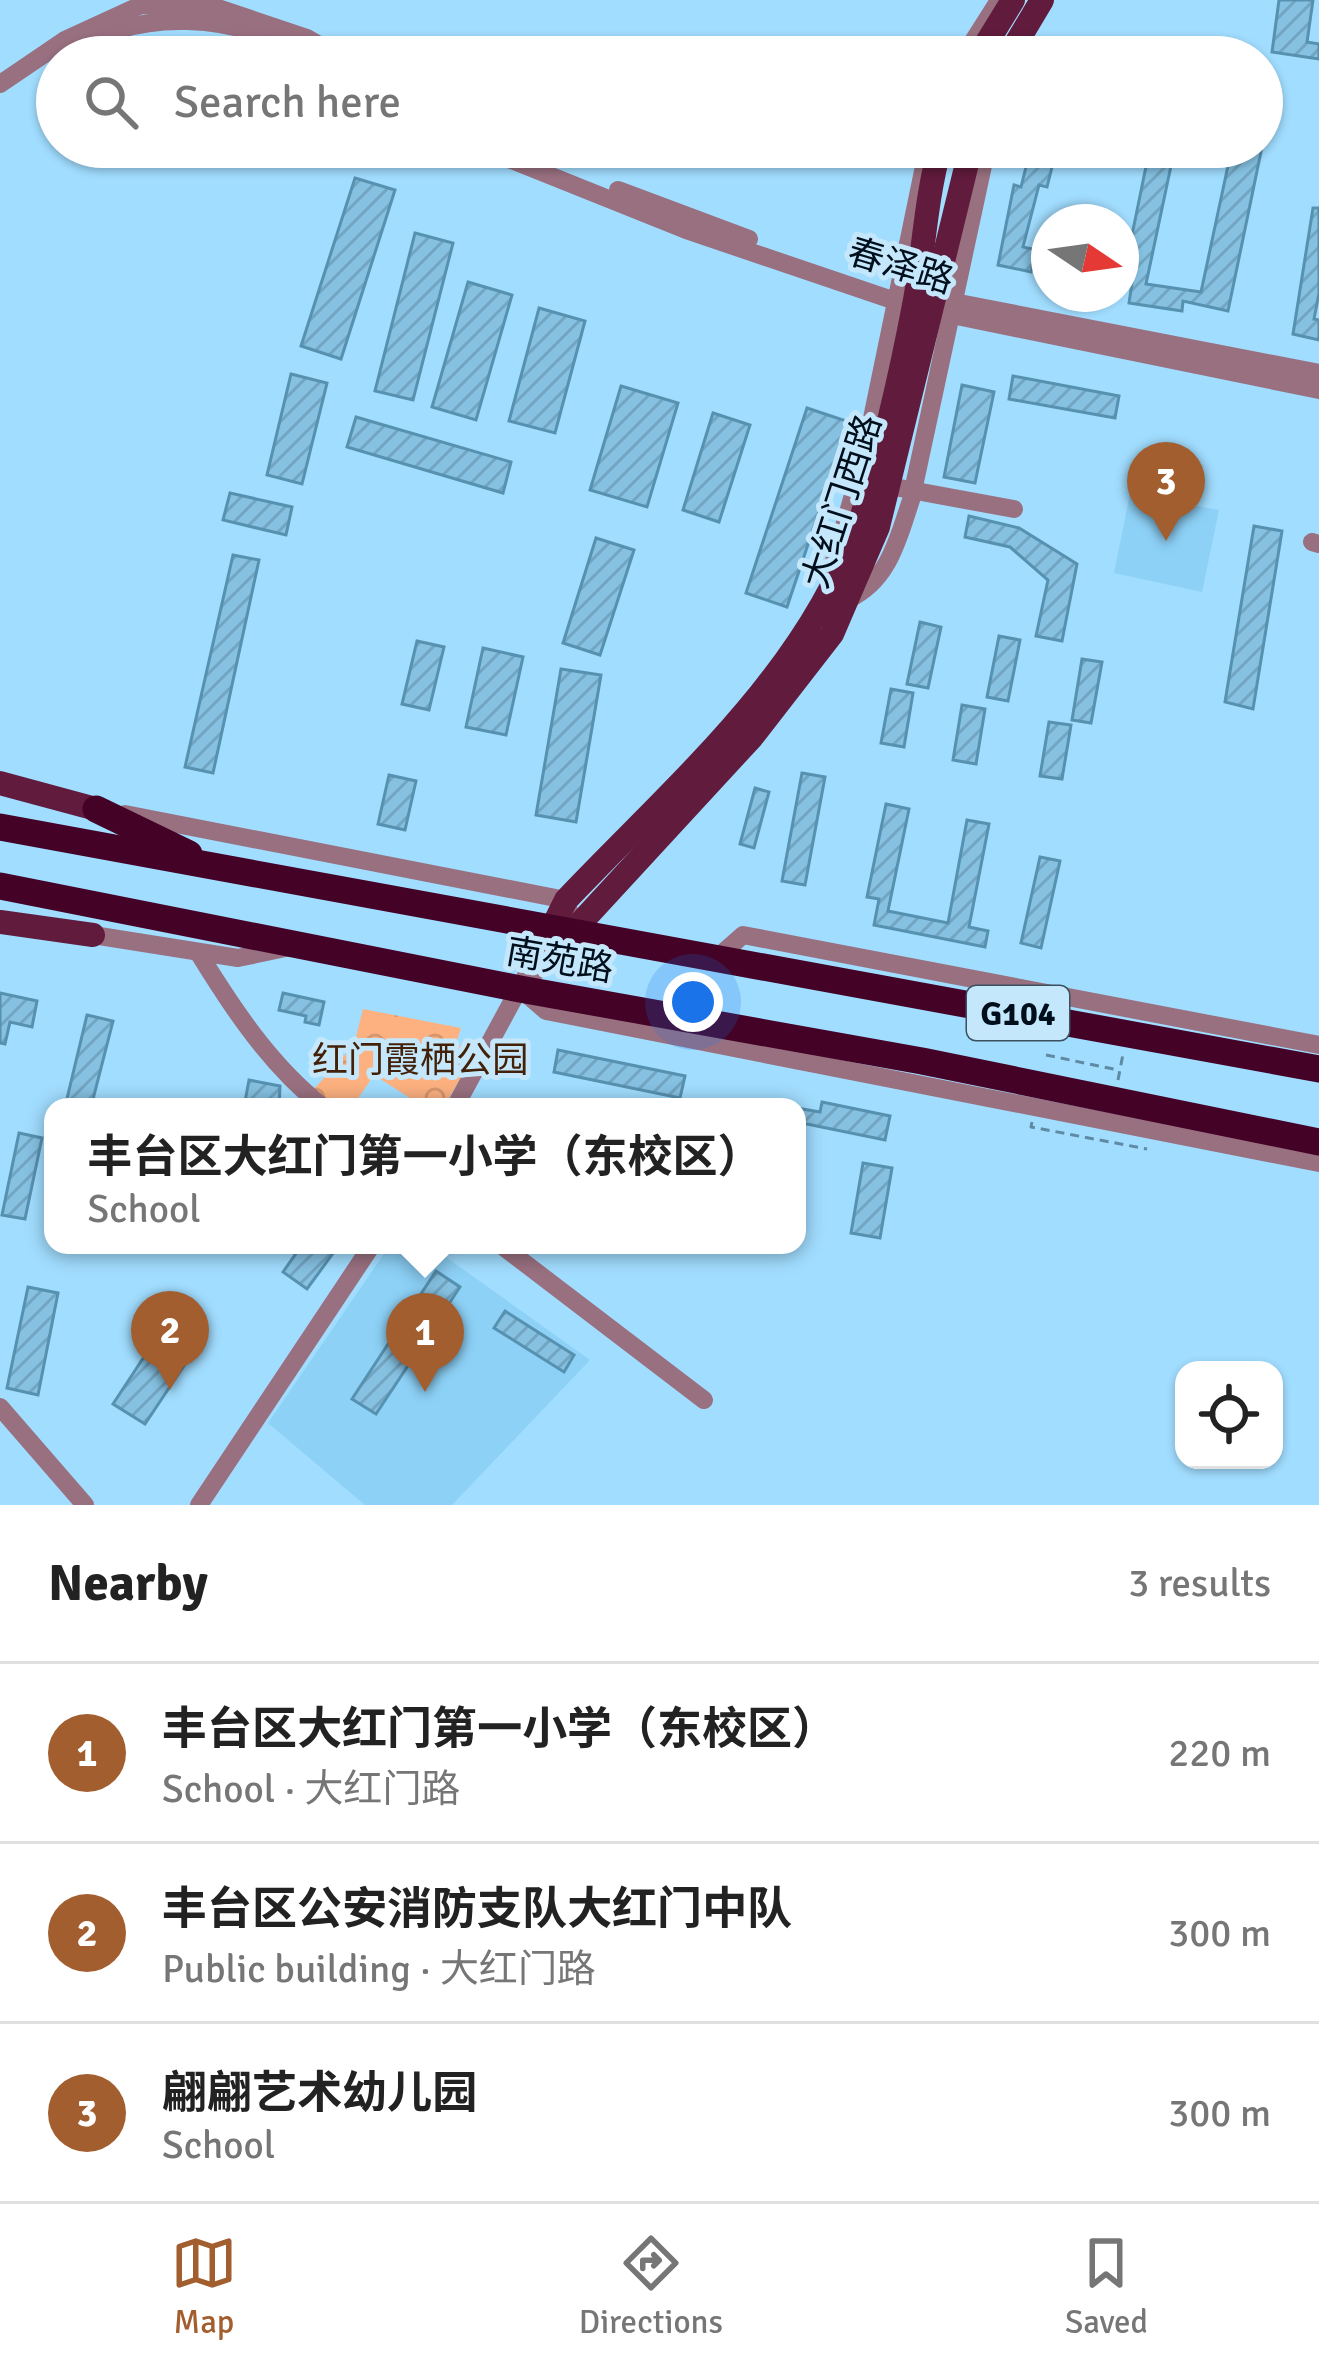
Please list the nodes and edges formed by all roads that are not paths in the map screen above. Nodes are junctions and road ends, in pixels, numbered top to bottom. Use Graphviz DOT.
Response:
graph roads {
  1 [pos="1042,0"];
  2 [pos="1011,2"];
  3 [pos="74,36"];
  4 [pos="109,36"];
  5 [pos="257,36"];
  6 [pos="301,36"];
  7 [pos="976,36"];
  8 [pos="991,36"];
  9 [pos="1024,36"];
  10 [pos="36,60"];
  11 [pos="36,75"];
  12 [pos="0,84"];
  13 [pos="0,95"];
  14 [pos="531,168"];
  15 [pos="558,168"];
  16 [pos="931,168"];
  17 [pos="965,168"];
  18 [pos="978,168"];
  19 [pos="924,302"];
  20 [pos="1319,373"];
  21 [pos="1319,390"];
  22 [pos="902,488"];
  23 [pos="1014,509"];
  24 [pos="0,783"];
  25 [pos="96,809"];
  26 [pos="0,827"];
  27 [pos="220,868"];
  28 [pos="0,886"];
  29 [pos="566,901"];
  30 [pos="0,922"];
  31 [pos="563,928"];
  32 [pos="93,935"];
  33 [pos="298,946"];
  34 [pos="198,952"];
  35 [pos="718,957"];
  36 [pos="520,989"];
  37 [pos="1319,1045"];
  38 [pos="922,1061"];
  39 [pos="1319,1069"];
  40 [pos="311,1098"];
  41 [pos="460,1098"];
  42 [pos="992,1098"];
  43 [pos="1319,1142"];
  44 [pos="1319,1163"];
  45 [pos="366,1254"];
  46 [pos="513,1254"];
  47 [pos="704,1400"];
  48 [pos="0,1407"];
  49 [pos="85,1505"];
  50 [pos="199,1505"];
  1 -- 9 [label="main road"];
  2 -- 7 [label="street"];
  2 -- 8 [label="main road"];
  3 -- 6 [label="street"];
  4 -- 5 [label="street"];
  10 -- 12 [label="street"];
  11 -- 13 [label="street"];
  14 -- 19 [label="street, 春泽路"];
  15 -- 19 [label="street, 春泽路"];
  16 -- 19 [label="main road, 大红门西路"];
  17 -- 19 [label="main road, 大红门西路"];
  18 -- 19 [label="street"];
  19 -- 20 [label="street, 春泽路"];
  19 -- 21 [label="street, 春泽路"];
  19 -- 22 [label="main road, 大红门西路"];
  19 -- 29 [label="main road, 大红门西路"];
  22 -- 23 [label="street"];
  22 -- 31 [label="main road, 大红门西路"];
  24 -- 25 [label="main road"];
  25 -- 27 [label="highway"];
  25 -- 29 [label="street"];
  26 -- 27 [label="highway, 南苑路 / G104"];
  27 -- 31 [label="highway, 南苑路 / G104"];
  28 -- 33 [label="highway, 南苑路 / G104"];
  29 -- 31 [label="main road, 大红门西路"];
  30 -- 32 [label="main road"];
  31 -- 35 [label="highway, 南苑路 / G104"];
  31 -- 36 [label="street"];
  32 -- 34 [label="street"];
  33 -- 34 [label="street"];
  33 -- 36 [label="highway, 南苑路 / G104"];
  34 -- 40 [label="street"];
  35 -- 37 [label="street"];
  35 -- 39 [label="highway, 南苑路 / G104"];
  36 -- 38 [label="highway, 南苑路 / G104"];
  36 -- 41 [label="street"];
  36 -- 42 [label="street"];
  38 -- 42 [label="street"];
  38 -- 43 [label="highway, 南苑路 / G104"];
  42 -- 44 [label="street"];
  45 -- 50 [label="street"];
  46 -- 47 [label="street"];
  48 -- 49 [label="street"];
}
